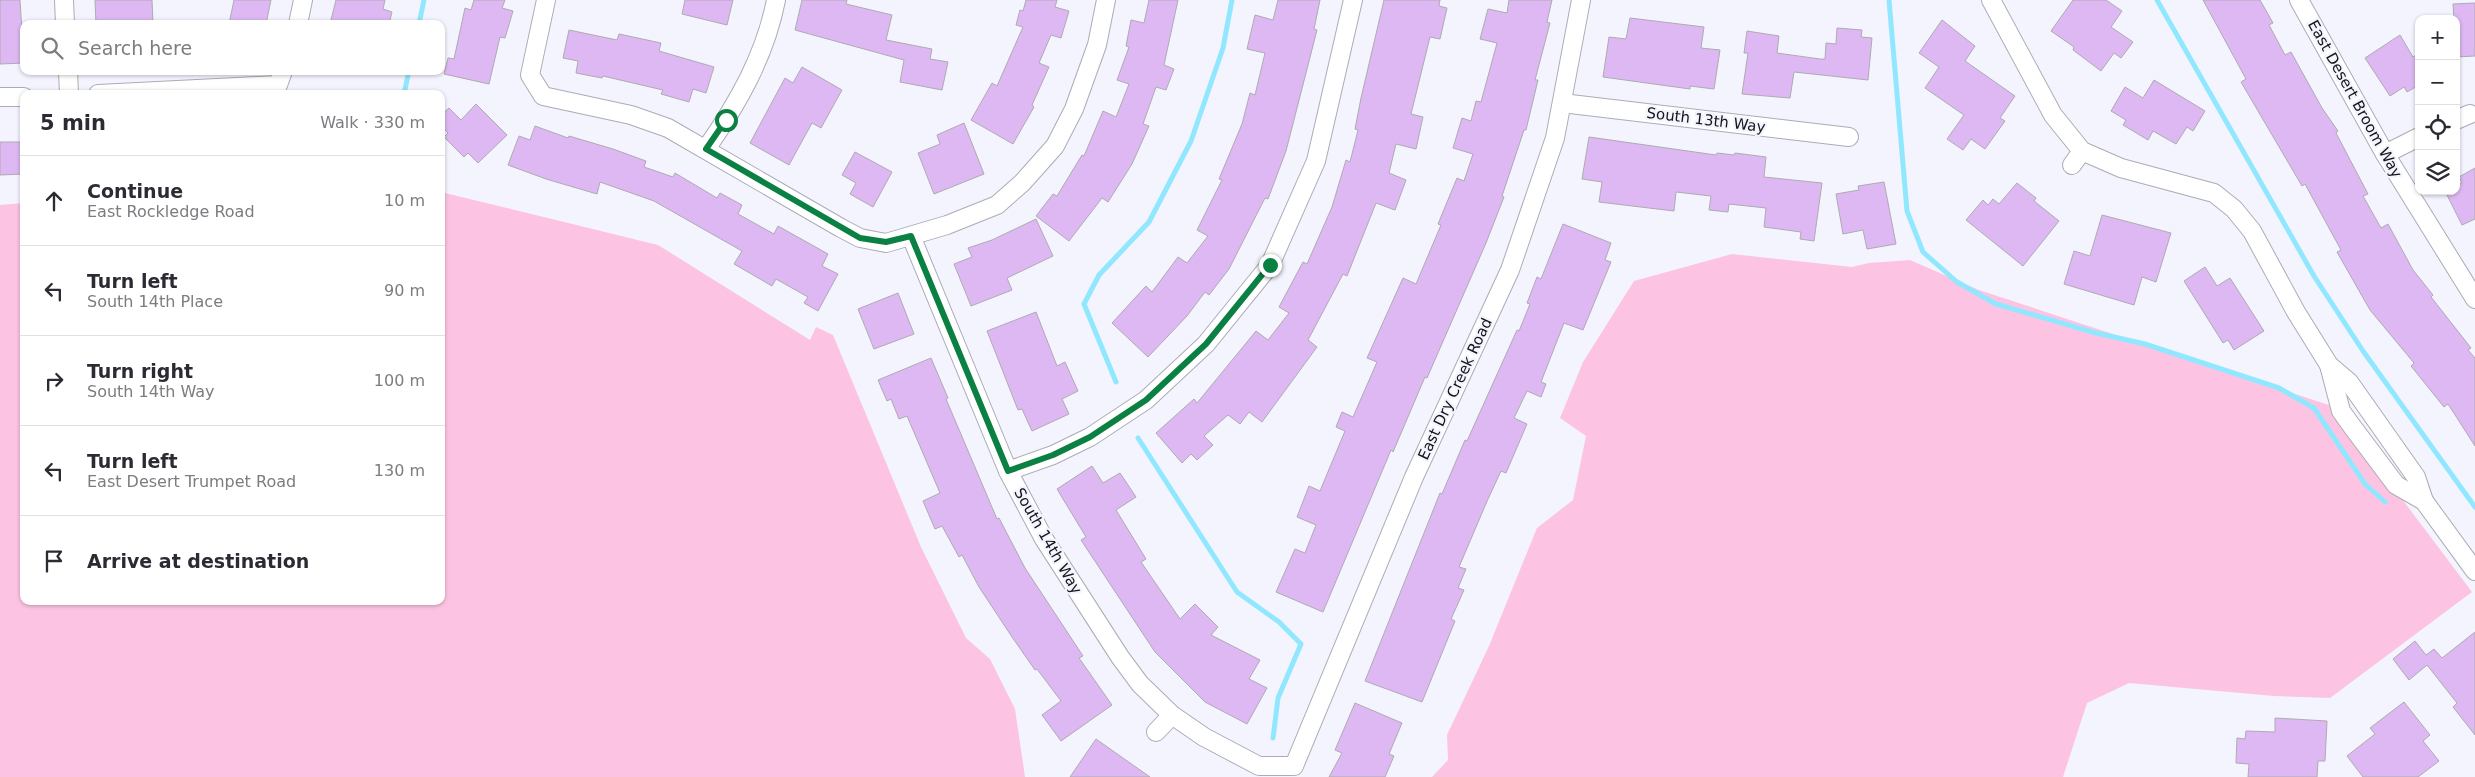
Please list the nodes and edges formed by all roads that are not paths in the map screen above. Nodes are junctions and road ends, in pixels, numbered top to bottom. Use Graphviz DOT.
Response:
graph roads {
  1 [pos="64,0"];
  2 [pos="303,0"];
  3 [pos="546,0"];
  4 [pos="776,0"];
  5 [pos="1106,0"];
  6 [pos="1353,0"];
  7 [pos="1581,0"];
  8 [pos="1991,0"];
  9 [pos="2300,0"];
  10 [pos="65,20"];
  11 [pos="299,20"];
  12 [pos="68,75"];
  13 [pos="281,78"];
  14 [pos="69,90"];
  15 [pos="144,90"];
  16 [pos="0,97"];
  17 [pos="20,97"];
  18 [pos="1562,103"];
  19 [pos="1849,136"];
  20 [pos="2415,140"];
  21 [pos="706,149"];
  22 [pos="2385,154"];
  23 [pos="911,236"];
  24 [pos="2475,299"];
  25 [pos="2329,365"];
  26 [pos="1008,471"];
  27 [pos="2424,501"];
  28 [pos="2475,571"];
  29 [pos="1172,715"];
  30 [pos="1156,732"];
  31 [pos="1294,766"];
  1 -- 10 [label="street"];
  2 -- 11 [label="street"];
  3 -- 21 [label="street"];
  4 -- 21 [label="street"];
  5 -- 23 [label="street"];
  6 -- 26 [label="street"];
  7 -- 18 [label="street, East Dry Creek Road"];
  8 -- 25 [label="street"];
  9 -- 22 [label="street, East Desert Broom Way"];
  12 -- 14 [label="street"];
  13 -- 15 [label="street"];
  16 -- 17 [label="street"];
  18 -- 19 [label="street, South 13th Way"];
  18 -- 31 [label="street, East Dry Creek Road"];
  20 -- 22 [label="street"];
  21 -- 23 [label="street"];
  22 -- 24 [label="street, East Desert Broom Way"];
  23 -- 26 [label="street, South 14th Way"];
  25 -- 27 [label="street"];
  25 -- 27 [label="street"];
  26 -- 29 [label="street, South 14th Way"];
  27 -- 28 [label="street"];
  29 -- 30 [label="street"];
  29 -- 31 [label="street, South 14th Way"];
}
